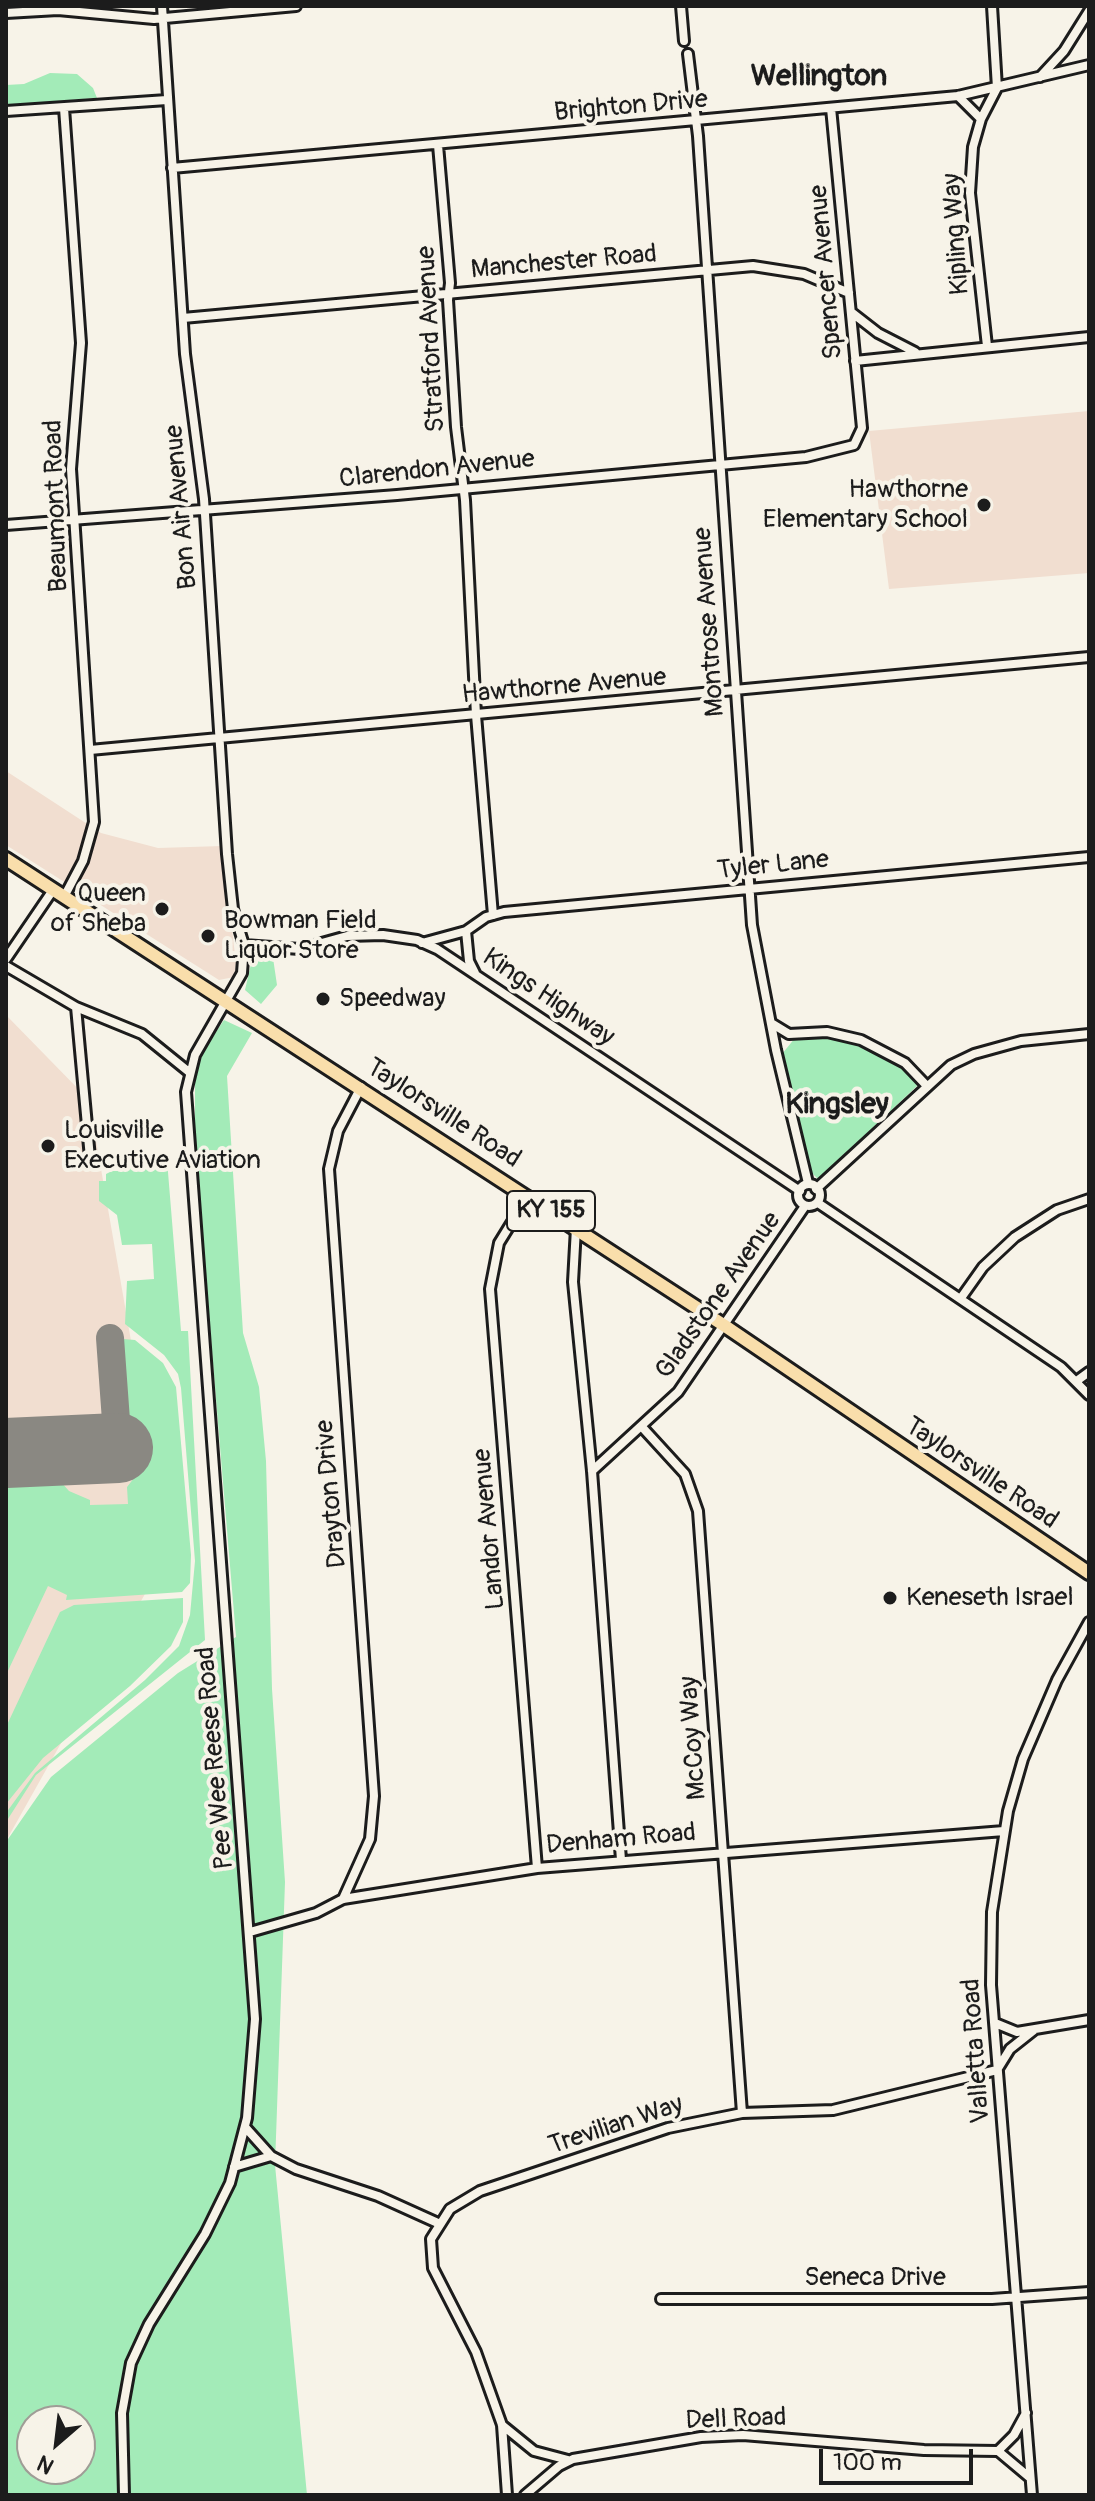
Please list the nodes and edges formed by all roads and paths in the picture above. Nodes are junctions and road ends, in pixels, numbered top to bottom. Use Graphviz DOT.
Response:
graph roads {
  1 [pos="162,6"];
  2 [pos="296,6"];
  3 [pos="681,6"];
  4 [pos="992,6"];
  5 [pos="1089,11"];
  6 [pos="6,13"];
  7 [pos="162,18"];
  8 [pos="684,41"];
  9 [pos="688,54"];
  10 [pos="1089,65"];
  11 [pos="1039,79"];
  12 [pos="997,88"];
  13 [pos="958,96"];
  14 [pos="167,100"];
  15 [pos="64,108"];
  16 [pos="831,108"];
  17 [pos="6,111"];
  18 [pos="981,119"];
  19 [pos="696,121"];
  20 [pos="438,145"];
  21 [pos="172,168"];
  22 [pos="706,269"];
  23 [pos="849,293"];
  24 [pos="448,294"];
  25 [pos="851,312"];
  26 [pos="183,318"];
  27 [pos="1089,337"];
  28 [pos="987,346"];
  29 [pos="916,353"];
  30 [pos="855,361"];
  31 [pos="862,433"];
  32 [pos="721,464"];
  33 [pos="463,488"];
  34 [pos="204,511"];
  35 [pos="74,520"];
  36 [pos="6,525"];
  37 [pos="1089,657"];
  38 [pos="734,692"];
  39 [pos="476,715"];
  40 [pos="218,739"];
  41 [pos="90,750"];
  42 [pos="1089,857"];
  43 [pos="6,859"];
  44 [pos="749,890"];
  45 [pos="58,893"];
  46 [pos="493,915"];
  47 [pos="466,931"];
  48 [pos="422,943"];
  49 [pos="244,945"];
  50 [pos="6,959"];
  51 [pos="6,966"];
  52 [pos="475,974"];
  53 [pos="226,999"];
  54 [pos="76,1007"];
  55 [pos="770,1022"];
  56 [pos="789,1034"];
  57 [pos="1089,1034"];
  58 [pos="776,1050"];
  59 [pos="189,1072"];
  60 [pos="926,1085"];
  61 [pos="361,1086"];
  62 [pos="90,1158"];
  63 [pos="812,1186"];
  64 [pos="800,1191"];
  65 [pos="528,1196"];
  66 [pos="1089,1199"];
  67 [pos="818,1203"];
  68 [pos="805,1206"];
  69 [pos="576,1228"];
  70 [pos="961,1298"];
  71 [pos="725,1326"];
  72 [pos="1089,1372"];
  73 [pos="1078,1380"];
  74 [pos="1089,1395"];
  75 [pos="642,1427"];
  76 [pos="592,1471"];
  77 [pos="1089,1573"];
  78 [pos="1089,1622"];
  79 [pos="1004,1831"];
  80 [pos="722,1851"];
  81 [pos="621,1860"];
  82 [pos="537,1868"];
  83 [pos="343,1899"];
  84 [pos="250,1932"];
  85 [pos="1089,2020"];
  86 [pos="995,2023"];
  87 [pos="1034,2030"];
  88 [pos="997,2070"];
  89 [pos="742,2113"];
  90 [pos="245,2127"];
  91 [pos="271,2156"];
  92 [pos="234,2167"];
  93 [pos="440,2224"];
  94 [pos="1089,2292"];
  95 [pos="1016,2298"];
  96 [pos="661,2299"];
  97 [pos="1026,2412"];
  98 [pos="502,2425"];
  99 [pos="998,2451"];
  100 [pos="573,2459"];
  101 [pos="1030,2478"];
  102 [pos="124,2495"];
  103 [pos="507,2495"];
  104 [pos="525,2495"];
  105 [pos="1032,2495"];
  1 -- 7 [label="street, Bon Air Avenue"];
  2 -- 7 [label="street"];
  3 -- 8 [label="street"];
  4 -- 12 [label="street"];
  5 -- 11 [label="street"];
  6 -- 7 [label="street"];
  7 -- 14 [label="street, Bon Air Avenue"];
  9 -- 19 [label="street, Montrose Avenue"];
  10 -- 11 [label="street, Brighton Drive"];
  11 -- 12 [label="street, Brighton Drive"];
  12 -- 13 [label="street, Brighton Drive"];
  12 -- 18 [label="street, Kipling Way"];
  13 -- 16 [label="street, Brighton Drive"];
  13 -- 18 [label="street"];
  14 -- 15 [label="street"];
  14 -- 21 [label="street, Bon Air Avenue"];
  15 -- 17 [label="street"];
  15 -- 35 [label="street, Beaumont Road"];
  16 -- 19 [label="street, Brighton Drive"];
  16 -- 23 [label="street, Spencer Avenue"];
  18 -- 28 [label="street, Kipling Way"];
  19 -- 20 [label="street, Brighton Drive"];
  19 -- 22 [label="street, Montrose Avenue"];
  20 -- 21 [label="street, Brighton Drive"];
  20 -- 24 [label="street, Stratford Avenue"];
  21 -- 26 [label="street, Bon Air Avenue"];
  22 -- 23 [label="street, Manchester Road"];
  22 -- 24 [label="street, Manchester Road"];
  22 -- 32 [label="street, Montrose Avenue"];
  23 -- 25 [label="street, Spencer Avenue"];
  24 -- 26 [label="street, Manchester Road"];
  24 -- 33 [label="street, Stratford Avenue"];
  25 -- 29 [label="street"];
  25 -- 30 [label="street, Spencer Avenue"];
  26 -- 34 [label="street, Bon Air Avenue"];
  27 -- 28 [label="street"];
  28 -- 29 [label="street"];
  29 -- 30 [label="street"];
  30 -- 31 [label="street, Spencer Avenue"];
  31 -- 32 [label="street, Clarendon Avenue"];
  32 -- 33 [label="street, Clarendon Avenue"];
  32 -- 38 [label="street, Montrose Avenue"];
  33 -- 34 [label="street, Clarendon Avenue"];
  33 -- 39 [label="street, Stratford Avenue"];
  34 -- 35 [label="street, Clarendon Avenue"];
  34 -- 40 [label="street, Bon Air Avenue"];
  35 -- 36 [label="street, Clarendon Avenue"];
  35 -- 41 [label="street, Beaumont Road"];
  37 -- 38 [label="street, Hawthorne Avenue"];
  38 -- 39 [label="street, Hawthorne Avenue"];
  38 -- 44 [label="street, Montrose Avenue"];
  39 -- 40 [label="street, Hawthorne Avenue"];
  39 -- 46 [label="street, Stratford Avenue"];
  40 -- 41 [label="street, Hawthorne Avenue"];
  40 -- 49 [label="street, Bon Air Avenue"];
  41 -- 45 [label="street, Beaumont Road"];
  42 -- 44 [label="street, Tyler Lane"];
  43 -- 45 [label="main road, Taylorsville Road / KY 155"];
  44 -- 46 [label="street, Tyler Lane"];
  44 -- 55 [label="street, Montrose Avenue"];
  45 -- 50 [label="street, Beaumont Road"];
  45 -- 53 [label="main road, Taylorsville Road / KY 155"];
  46 -- 47 [label="street, Tyler Lane"];
  47 -- 48 [label="street, Tyler Lane"];
  47 -- 52 [label="street"];
  48 -- 49 [label="street, Kings Highway"];
  48 -- 52 [label="street, Kings Highway"];
  49 -- 53 [label="street, Bon Air Avenue"];
  51 -- 54 [label="street"];
  52 -- 64 [label="street, Kings Highway"];
  53 -- 59 [label="street, Pee Wee Reese Road"];
  53 -- 61 [label="main road, Taylorsville Road / KY 155"];
  54 -- 59 [label="street"];
  54 -- 62 [label="street"];
  55 -- 56 [label="street"];
  55 -- 58 [label="street, Montrose Avenue"];
  56 -- 58 [label="street"];
  56 -- 60 [label="street"];
  57 -- 60 [label="street"];
  58 -- 63 [label="street, Montrose Avenue"];
  59 -- 84 [label="street, Pee Wee Reese Road"];
  60 -- 63 [label="street"];
  61 -- 65 [label="main road, Taylorsville Road / KY 155"];
  61 -- 83 [label="street, Drayton Drive"];
  63 -- 64 [label="street"];
  63 -- 67 [label="street, Montrose Avenue"];
  64 -- 68 [label="street"];
  65 -- 69 [label="main road, Taylorsville Road / KY 155"];
  65 -- 82 [label="street, Landor Avenue"];
  66 -- 70 [label="street"];
  67 -- 68 [label="street"];
  67 -- 70 [label="street"];
  68 -- 71 [label="street, Gladstone Avenue"];
  69 -- 71 [label="main road, Taylorsville Road / KY 155"];
  69 -- 76 [label="street"];
  70 -- 73 [label="street"];
  71 -- 75 [label="street, Gladstone Avenue"];
  71 -- 77 [label="main road, Taylorsville Road / KY 155"];
  72 -- 73 [label="street"];
  73 -- 74 [label="street"];
  75 -- 76 [label="street, Gladstone Avenue"];
  75 -- 80 [label="street, McCoy Way"];
  76 -- 81 [label="street"];
  78 -- 79 [label="street, Valletta Road"];
  79 -- 80 [label="street, Denham Road"];
  79 -- 86 [label="street, Valletta Road"];
  80 -- 81 [label="street, Denham Road"];
  80 -- 89 [label="street, McCoy Way"];
  81 -- 82 [label="street, Denham Road"];
  82 -- 83 [label="street, Denham Road"];
  83 -- 84 [label="street, Denham Road"];
  84 -- 90 [label="street, Pee Wee Reese Road"];
  85 -- 87 [label="street"];
  86 -- 87 [label="street"];
  86 -- 88 [label="street, Valletta Road"];
  87 -- 88 [label="street"];
  88 -- 89 [label="street, Trevilian Way"];
  88 -- 95 [label="street, Valletta Road"];
  89 -- 93 [label="street, Trevilian Way"];
  90 -- 91 [label="street"];
  90 -- 92 [label="street, Pee Wee Reese Road"];
  91 -- 92 [label="street"];
  91 -- 93 [label="street"];
  92 -- 102 [label="street, Pee Wee Reese Road"];
  93 -- 98 [label="street"];
  94 -- 95 [label="street, Seneca Drive"];
  95 -- 96 [label="street, Seneca Drive"];
  95 -- 97 [label="street, Valletta Road"];
  97 -- 99 [label="street"];
  97 -- 101 [label="street, Valletta Road"];
  98 -- 100 [label="street, Dell Road"];
  98 -- 103 [label="street"];
  99 -- 100 [label="street, Dell Road"];
  99 -- 101 [label="street"];
  100 -- 104 [label="street, Dell Road"];
  101 -- 105 [label="street, Valletta Road"];
}
